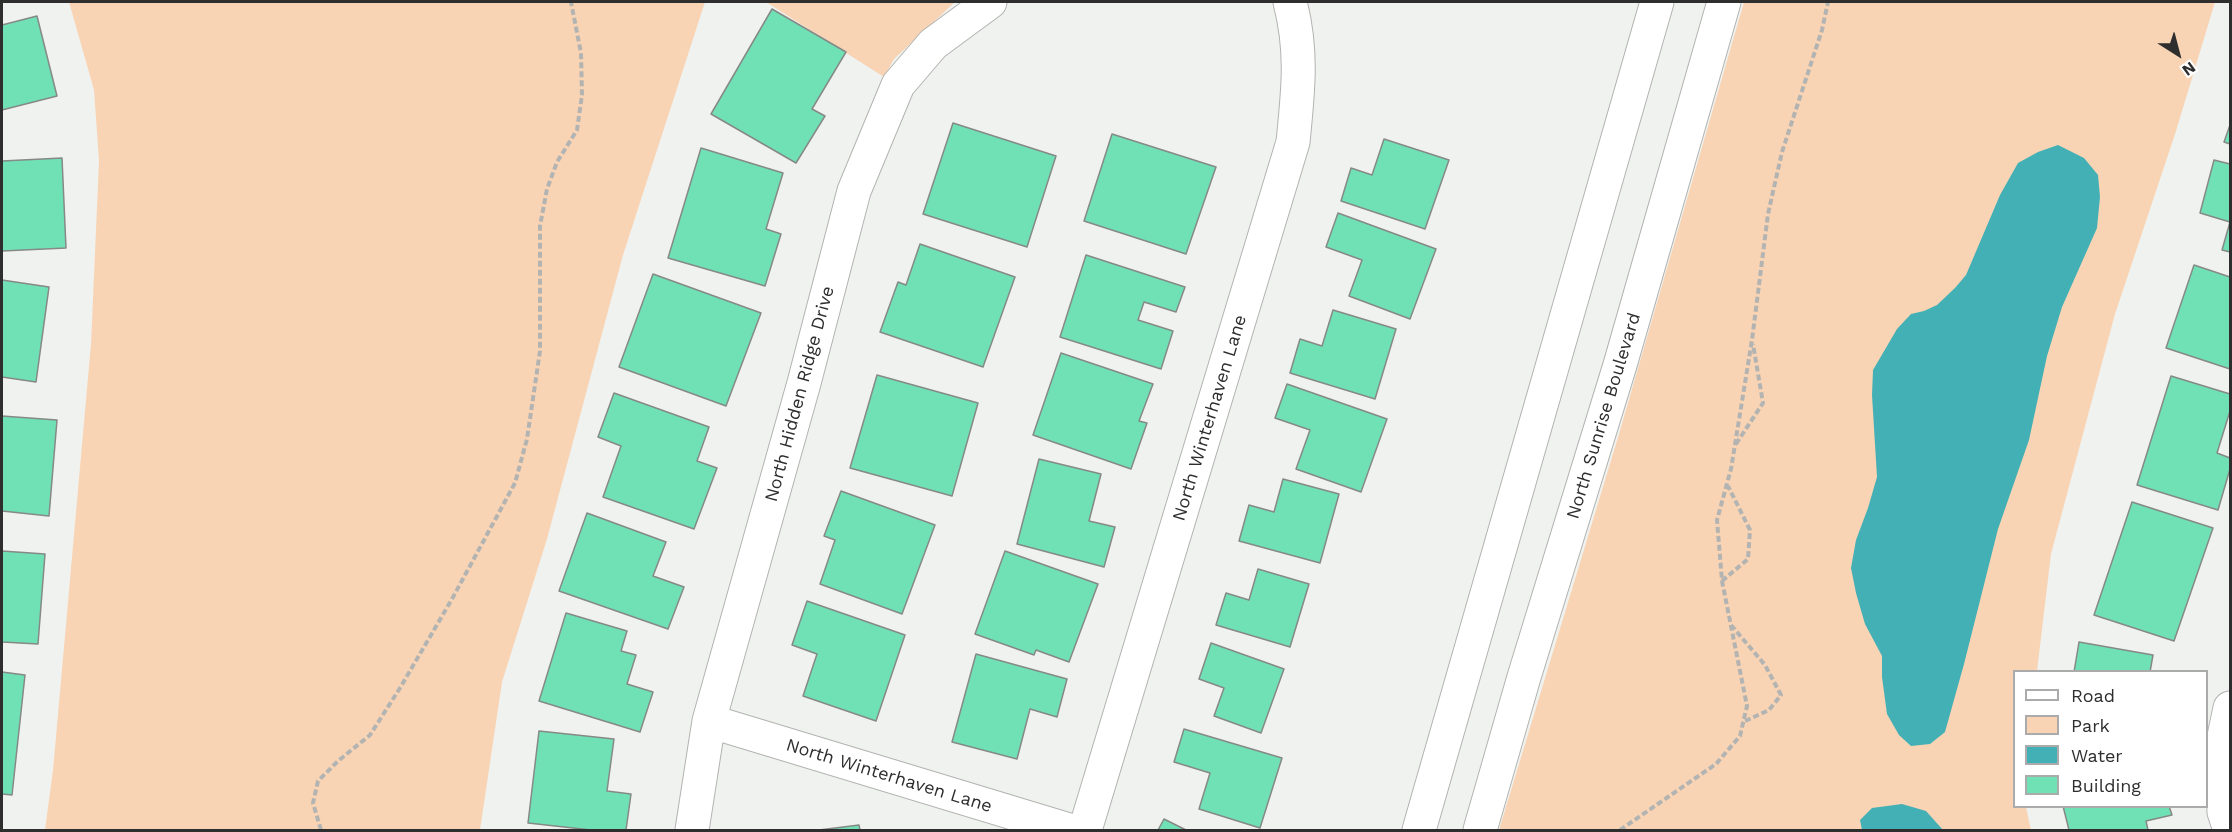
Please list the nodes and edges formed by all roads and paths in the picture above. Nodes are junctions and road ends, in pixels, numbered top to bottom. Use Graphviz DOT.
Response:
graph roads {
  1 [pos="570,2"];
  2 [pos="990,2"];
  3 [pos="1290,2"];
  4 [pos="1657,2"];
  5 [pos="1724,2"];
  6 [pos="1828,2"];
  7 [pos="1752,340"];
  8 [pos="1735,445"];
  9 [pos="1728,485"];
  10 [pos="1722,581"];
  11 [pos="1731,624"];
  12 [pos="2230,708"];
  13 [pos="709,721"];
  14 [pos="1743,722"];
  15 [pos="321,831"];
  16 [pos="692,831"];
  17 [pos="1069,831"];
  18 [pos="1085,831"];
  19 [pos="1419,831"];
  20 [pos="1480,831"];
  21 [pos="1620,831"];
  22 [pos="2230,831"];
  1 -- 15 [label="path"];
  2 -- 13 [label="street, North Hidden Ridge Drive"];
  3 -- 18 [label="street, North Winterhaven Lane"];
  4 -- 19 [label="street"];
  5 -- 20 [label="street, North Sunrise Boulevard"];
  6 -- 7 [label="path"];
  7 -- 8 [label="path"];
  7 -- 8 [label="path"];
  8 -- 9 [label="path"];
  9 -- 10 [label="path"];
  9 -- 10 [label="path"];
  10 -- 11 [label="path"];
  11 -- 14 [label="path"];
  11 -- 14 [label="path"];
  12 -- 22 [label="street"];
  13 -- 16 [label="street, North Hidden Ridge Drive"];
  13 -- 17 [label="street, North Winterhaven Lane"];
  14 -- 21 [label="path"];
}
